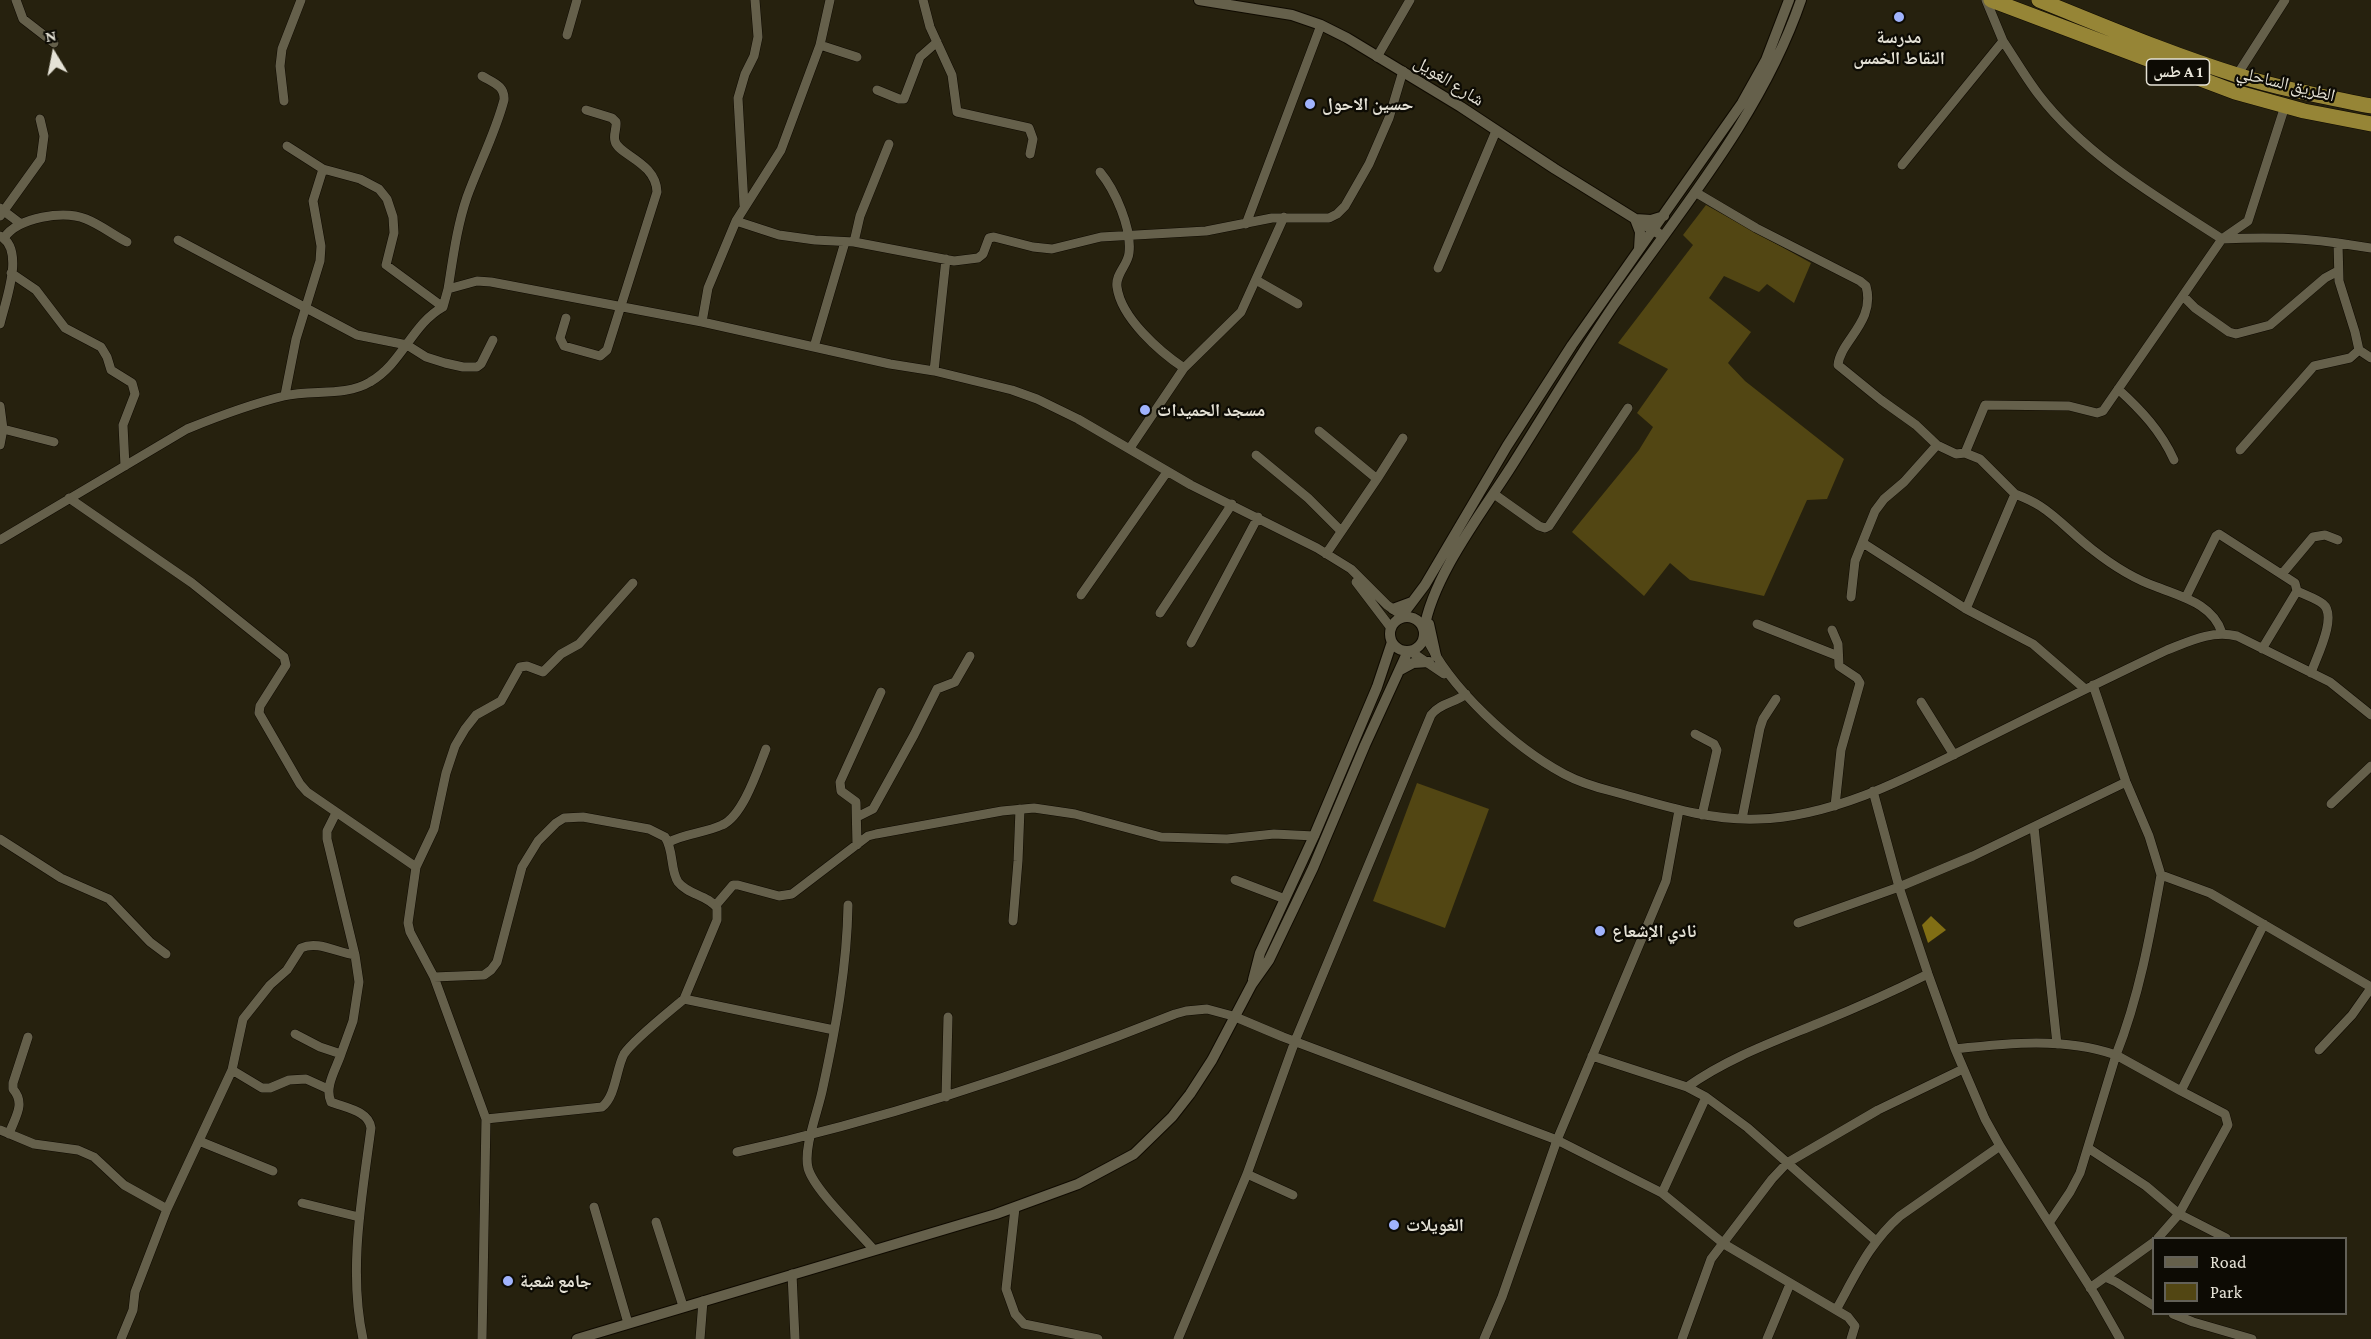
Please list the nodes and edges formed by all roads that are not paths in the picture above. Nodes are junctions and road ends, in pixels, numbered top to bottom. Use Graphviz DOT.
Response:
graph roads {
  1 [pos="16,0"];
  2 [pos="301,0"];
  3 [pos="577,0"];
  4 [pos="755,0"];
  5 [pos="830,0"];
  6 [pos="923,0"];
  7 [pos="1199,0"];
  8 [pos="1410,0"];
  9 [pos="1789,0"];
  10 [pos="1801,0"];
  11 [pos="1986,0"];
  12 [pos="1991,0"];
  13 [pos="2039,0"];
  14 [pos="2285,0"];
  15 [pos="1321,25"];
  16 [pos="567,35"];
  17 [pos="937,42"];
  18 [pos="2003,42"];
  19 [pos="54,43"];
  20 [pos="820,45"];
  21 [pos="857,57"];
  22 [pos="1377,57"];
  23 [pos="1403,71"];
  24 [pos="2237,75"];
  25 [pos="482,76"];
  26 [pos="877,90"];
  27 [pos="284,101"];
  28 [pos="2285,106"];
  29 [pos="2371,106"];
  30 [pos="586,110"];
  31 [pos="40,119"];
  32 [pos="2371,124"];
  33 [pos="1496,131"];
  34 [pos="889,144"];
  35 [pos="287,146"];
  36 [pos="1030,154"];
  37 [pos="1902,165"];
  38 [pos="323,169"];
  39 [pos="1100,172"];
  40 [pos="1695,192"];
  41 [pos="744,205"];
  42 [pos="2,212"];
  43 [pos="1664,216"];
  44 [pos="1284,218"];
  45 [pos="1635,219"];
  46 [pos="736,221"];
  47 [pos="21,224"];
  48 [pos="1246,224"];
  49 [pos="1659,234"];
  50 [pos="1127,235"];
  51 [pos="2,237"];
  52 [pos="2222,239"];
  53 [pos="178,240"];
  54 [pos="128,242"];
  55 [pos="849,242"];
  56 [pos="2338,243"];
  57 [pos="2371,248"];
  58 [pos="1638,252"];
  59 [pos="946,259"];
  60 [pos="1438,268"];
  61 [pos="2337,271"];
  62 [pos="11,273"];
  63 [pos="1256,280"];
  64 [pos="448,288"];
  65 [pos="2183,296"];
  66 [pos="1298,304"];
  67 [pos="620,306"];
  68 [pos="443,307"];
  69 [pos="304,308"];
  70 [pos="566,318"];
  71 [pos="702,322"];
  72 [pos="0,324"];
  73 [pos="492,340"];
  74 [pos="407,345"];
  75 [pos="814,347"];
  76 [pos="2359,350"];
  77 [pos="2371,358"];
  78 [pos="1184,368"];
  79 [pos="934,371"];
  80 [pos="2118,389"];
  81 [pos="285,395"];
  82 [pos="0,406"];
  83 [pos="1628,408"];
  84 [pos="3,429"];
  85 [pos="1319,431"];
  86 [pos="1403,438"];
  87 [pos="54,442"];
  88 [pos="0,445"];
  89 [pos="1937,445"];
  90 [pos="1130,448"];
  91 [pos="2240,450"];
  92 [pos="1965,453"];
  93 [pos="1256,455"];
  94 [pos="2174,460"];
  95 [pos="125,466"];
  96 [pos="1167,472"];
  97 [pos="1377,479"];
  98 [pos="1494,494"];
  99 [pos="2015,494"];
  100 [pos="69,498"];
  101 [pos="1232,504"];
  102 [pos="1258,517"];
  103 [pos="1341,531"];
  104 [pos="0,540"];
  105 [pos="2338,540"];
  106 [pos="1863,543"];
  107 [pos="1326,554"];
  108 [pos="1341,564"];
  109 [pos="2282,574"];
  110 [pos="633,583"];
  111 [pos="2297,591"];
  112 [pos="1081,595"];
  113 [pos="1851,597"];
  114 [pos="2186,597"];
  115 [pos="1415,601"];
  116 [pos="1393,609"];
  117 [pos="1966,609"];
  118 [pos="1428,611"];
  119 [pos="1160,613"];
  120 [pos="1401,617"];
  121 [pos="1757,624"];
  122 [pos="1391,628"];
  123 [pos="1832,630"];
  124 [pos="1424,633"];
  125 [pos="2222,633"];
  126 [pos="1392,642"];
  127 [pos="1191,643"];
  128 [pos="2262,649"];
  129 [pos="1409,651"];
  130 [pos="970,656"];
  131 [pos="1838,656"];
  132 [pos="1432,659"];
  133 [pos="1400,670"];
  134 [pos="2311,673"];
  135 [pos="2089,687"];
  136 [pos="1463,690"];
  137 [pos="881,692"];
  138 [pos="1776,699"];
  139 [pos="1921,702"];
  140 [pos="2371,715"];
  141 [pos="1695,734"];
  142 [pos="766,748"];
  143 [pos="1954,754"];
  144 [pos="2371,766"];
  145 [pos="2126,782"];
  146 [pos="1873,791"];
  147 [pos="2331,804"];
  148 [pos="1835,806"];
  149 [pos="1020,809"];
  150 [pos="1679,810"];
  151 [pos="336,813"];
  152 [pos="1702,814"];
  153 [pos="857,817"];
  154 [pos="1742,819"];
  155 [pos="2034,827"];
  156 [pos="1314,836"];
  157 [pos="0,839"];
  158 [pos="669,842"];
  159 [pos="857,845"];
  160 [pos="416,867"];
  161 [pos="2161,875"];
  162 [pos="1234,880"];
  163 [pos="1899,887"];
  164 [pos="1285,899"];
  165 [pos="716,905"];
  166 [pos="848,905"];
  167 [pos="1013,921"];
  168 [pos="1798,923"];
  169 [pos="2264,924"];
  170 [pos="166,954"];
  171 [pos="355,956"];
  172 [pos="1928,974"];
  173 [pos="434,977"];
  174 [pos="1252,984"];
  175 [pos="2371,987"];
  176 [pos="684,999"];
  177 [pos="1233,1016"];
  178 [pos="948,1017"];
  179 [pos="834,1030"];
  180 [pos="295,1034"];
  181 [pos="28,1037"];
  182 [pos="1295,1041"];
  183 [pos="2057,1044"];
  184 [pos="1955,1049"];
  185 [pos="2319,1050"];
  186 [pos="341,1054"];
  187 [pos="2116,1055"];
  188 [pos="1592,1056"];
  189 [pos="1963,1069"];
  190 [pos="232,1070"];
  191 [pos="1688,1088"];
  192 [pos="328,1089"];
  193 [pos="2181,1090"];
  194 [pos="945,1097"];
  195 [pos="1706,1097"];
  196 [pos="486,1119"];
  197 [pos="4,1132"];
  198 [pos="812,1136"];
  199 [pos="1557,1140"];
  200 [pos="199,1141"];
  201 [pos="2000,1146"];
  202 [pos="2088,1148"];
  203 [pos="737,1152"];
  204 [pos="1787,1162"];
  205 [pos="273,1171"];
  206 [pos="1247,1174"];
  207 [pos="1662,1193"];
  208 [pos="1293,1195"];
  209 [pos="302,1203"];
  210 [pos="594,1207"];
  211 [pos="1015,1208"];
  212 [pos="167,1209"];
  213 [pos="2179,1214"];
  214 [pos="359,1217"];
  215 [pos="656,1222"];
  216 [pos="2049,1223"];
  217 [pos="2160,1237"];
  218 [pos="2222,1237"];
  219 [pos="1875,1240"];
  220 [pos="2152,1243"];
  221 [pos="1724,1244"];
  222 [pos="874,1250"];
  223 [pos="792,1274"];
  224 [pos="2105,1278"];
  225 [pos="1791,1284"];
  226 [pos="2090,1288"];
  227 [pos="703,1301"];
  228 [pos="2152,1305"];
  229 [pos="683,1306"];
  230 [pos="1836,1310"];
  231 [pos="2176,1315"];
  232 [pos="628,1323"];
  233 [pos="1053,1334"];
  234 [pos="603,1335"];
  235 [pos="121,1339"];
  236 [pos="363,1339"];
  237 [pos="482,1339"];
  238 [pos="577,1339"];
  239 [pos="700,1339"];
  240 [pos="795,1339"];
  241 [pos="1098,1339"];
  242 [pos="1179,1339"];
  243 [pos="1484,1339"];
  244 [pos="1682,1339"];
  245 [pos="1767,1339"];
  246 [pos="1851,1339"];
  247 [pos="2120,1339"];
  248 [pos="2252,1339"];
  1 -- 19 [label="street"];
  2 -- 27 [label="street"];
  3 -- 16 [label="street"];
  4 -- 41 [label="street"];
  5 -- 20 [label="street"];
  6 -- 17 [label="street"];
  7 -- 15 [label="street, شارع الغويل"];
  8 -- 22 [label="street"];
  9 -- 43 [label="street"];
  10 -- 40 [label="street"];
  11 -- 18 [label="street"];
  12 -- 28 [label="highway, الطريق الساحلي / طس A 1"];
  13 -- 24 [label="highway, الطريق الساحلي / طس A 1"];
  14 -- 24 [label="street"];
  15 -- 22 [label="street, شارع الغويل"];
  15 -- 48 [label="street"];
  17 -- 26 [label="street"];
  17 -- 36 [label="street"];
  18 -- 37 [label="street"];
  18 -- 52 [label="street"];
  20 -- 21 [label="street"];
  20 -- 41 [label="street"];
  22 -- 23 [label="street, شارع الغويل"];
  23 -- 33 [label="street, شارع الغويل"];
  23 -- 44 [label="street"];
  24 -- 29 [label="highway, الطريق الساحلي / طس A 1"];
  25 -- 64 [label="street"];
  28 -- 32 [label="highway, الطريق الساحلي / طس A 1"];
  28 -- 52 [label="street"];
  30 -- 67 [label="street"];
  31 -- 42 [label="street"];
  33 -- 45 [label="street, شارع الغويل"];
  33 -- 60 [label="street"];
  34 -- 55 [label="street"];
  35 -- 38 [label="street"];
  38 -- 68 [label="street"];
  38 -- 69 [label="street"];
  39 -- 50 [label="street"];
  40 -- 49 [label="street"];
  40 -- 89 [label="street"];
  41 -- 46 [label="street"];
  42 -- 47 [label="street"];
  43 -- 45 [label="street"];
  43 -- 49 [label="street"];
  44 -- 48 [label="street"];
  44 -- 63 [label="street"];
  45 -- 49 [label="street, شارع الغويل"];
  45 -- 58 [label="street"];
  46 -- 55 [label="street"];
  46 -- 71 [label="street"];
  47 -- 51 [label="street"];
  47 -- 54 [label="street"];
  48 -- 50 [label="street"];
  49 -- 58 [label="street"];
  49 -- 98 [label="street"];
  50 -- 59 [label="street"];
  50 -- 78 [label="street"];
  51 -- 62 [label="street"];
  52 -- 56 [label="street"];
  52 -- 65 [label="street"];
  53 -- 69 [label="street"];
  55 -- 59 [label="street"];
  55 -- 75 [label="street"];
  56 -- 57 [label="street"];
  56 -- 61 [label="street"];
  58 -- 115 [label="street"];
  59 -- 79 [label="street"];
  61 -- 65 [label="street"];
  61 -- 76 [label="street"];
  62 -- 72 [label="street"];
  62 -- 95 [label="street"];
  63 -- 66 [label="street"];
  63 -- 78 [label="street"];
  64 -- 67 [label="street"];
  64 -- 68 [label="street"];
  65 -- 80 [label="street"];
  67 -- 70 [label="street"];
  67 -- 71 [label="street"];
  68 -- 74 [label="street"];
  69 -- 74 [label="street"];
  69 -- 81 [label="street"];
  71 -- 75 [label="street"];
  73 -- 74 [label="street"];
  74 -- 81 [label="street"];
  75 -- 79 [label="street"];
  76 -- 77 [label="street"];
  76 -- 91 [label="street"];
  78 -- 90 [label="street"];
  79 -- 90 [label="street"];
  80 -- 92 [label="street"];
  80 -- 94 [label="street"];
  81 -- 95 [label="street"];
  82 -- 84 [label="street"];
  83 -- 98 [label="street"];
  84 -- 87 [label="street"];
  84 -- 88 [label="street"];
  85 -- 97 [label="street"];
  86 -- 97 [label="street"];
  89 -- 92 [label="street"];
  89 -- 106 [label="street"];
  90 -- 96 [label="street"];
  92 -- 99 [label="street"];
  93 -- 103 [label="street"];
  95 -- 100 [label="street"];
  96 -- 101 [label="street"];
  96 -- 112 [label="street"];
  97 -- 103 [label="street"];
  98 -- 118 [label="street"];
  99 -- 114 [label="street"];
  99 -- 117 [label="street"];
  100 -- 104 [label="street"];
  100 -- 151 [label="street"];
  101 -- 102 [label="street"];
  101 -- 119 [label="street"];
  102 -- 107 [label="street"];
  102 -- 127 [label="street"];
  103 -- 107 [label="street"];
  105 -- 109 [label="street"];
  106 -- 113 [label="street"];
  106 -- 117 [label="street"];
  107 -- 108 [label="street"];
  108 -- 116 [label="street"];
  108 -- 122 [label="street"];
  109 -- 111 [label="street"];
  109 -- 114 [label="street"];
  110 -- 160 [label="street"];
  111 -- 128 [label="street"];
  111 -- 134 [label="street"];
  114 -- 125 [label="street"];
  115 -- 116 [label="street"];
  115 -- 120 [label="street"];
  116 -- 120 [label="street"];
  117 -- 135 [label="street"];
  118 -- 124 [label="street"];
  118 -- 132 [label="street"];
  120 -- 122 [label="street"];
  120 -- 124 [label="street"];
  121 -- 131 [label="street"];
  122 -- 126 [label="street"];
  123 -- 131 [label="street"];
  124 -- 129 [label="street"];
  124 -- 132 [label="street"];
  125 -- 128 [label="street"];
  125 -- 135 [label="street"];
  126 -- 129 [label="street"];
  126 -- 156 [label="street"];
  128 -- 134 [label="street"];
  129 -- 132 [label="street"];
  129 -- 133 [label="street"];
  130 -- 153 [label="street"];
  131 -- 148 [label="street"];
  132 -- 133 [label="street"];
  132 -- 136 [label="street"];
  133 -- 174 [label="street"];
  134 -- 140 [label="street"];
  135 -- 143 [label="street"];
  135 -- 145 [label="street"];
  136 -- 150 [label="street"];
  136 -- 182 [label="street"];
  137 -- 153 [label="street"];
  138 -- 154 [label="street"];
  139 -- 143 [label="street"];
  141 -- 152 [label="street"];
  142 -- 158 [label="street"];
  143 -- 146 [label="street"];
  144 -- 147 [label="street"];
  145 -- 155 [label="street"];
  145 -- 161 [label="street"];
  146 -- 148 [label="street"];
  146 -- 163 [label="street"];
  148 -- 154 [label="street"];
  149 -- 156 [label="street"];
  149 -- 159 [label="street"];
  149 -- 167 [label="street"];
  150 -- 152 [label="street"];
  150 -- 188 [label="street"];
  151 -- 160 [label="street"];
  151 -- 171 [label="street"];
  152 -- 154 [label="street"];
  153 -- 159 [label="street"];
  155 -- 163 [label="street"];
  155 -- 183 [label="street"];
  156 -- 164 [label="street"];
  157 -- 170 [label="street"];
  158 -- 165 [label="street"];
  158 -- 173 [label="street"];
  159 -- 165 [label="street"];
  160 -- 173 [label="street"];
  161 -- 169 [label="street"];
  161 -- 187 [label="street"];
  162 -- 164 [label="street"];
  163 -- 168 [label="street"];
  163 -- 172 [label="street"];
  164 -- 174 [label="street"];
  165 -- 176 [label="street"];
  166 -- 179 [label="street"];
  169 -- 175 [label="street"];
  169 -- 193 [label="street"];
  171 -- 186 [label="street"];
  171 -- 190 [label="street"];
  172 -- 184 [label="street"];
  172 -- 191 [label="street"];
  173 -- 196 [label="street"];
  174 -- 177 [label="street"];
  175 -- 185 [label="street"];
  176 -- 179 [label="street"];
  176 -- 196 [label="street"];
  177 -- 182 [label="street"];
  177 -- 194 [label="street"];
  177 -- 211 [label="street"];
  178 -- 194 [label="street"];
  179 -- 198 [label="street"];
  180 -- 186 [label="street"];
  181 -- 197 [label="street"];
  182 -- 199 [label="street"];
  182 -- 206 [label="street"];
  183 -- 184 [label="street"];
  183 -- 187 [label="street"];
  184 -- 189 [label="street"];
  186 -- 192 [label="street"];
  187 -- 193 [label="street"];
  187 -- 202 [label="street"];
  188 -- 191 [label="street"];
  188 -- 199 [label="street"];
  189 -- 201 [label="street"];
  189 -- 204 [label="street"];
  190 -- 192 [label="street"];
  190 -- 200 [label="street"];
  191 -- 195 [label="street"];
  192 -- 214 [label="street"];
  193 -- 213 [label="street"];
  194 -- 198 [label="street"];
  195 -- 204 [label="street"];
  195 -- 207 [label="street"];
  196 -- 237 [label="street"];
  197 -- 212 [label="street"];
  198 -- 203 [label="street"];
  198 -- 222 [label="street"];
  199 -- 207 [label="street"];
  199 -- 243 [label="street"];
  200 -- 205 [label="street"];
  200 -- 212 [label="street"];
  201 -- 216 [label="street"];
  201 -- 219 [label="street"];
  202 -- 213 [label="street"];
  202 -- 216 [label="street"];
  204 -- 219 [label="street"];
  204 -- 221 [label="street"];
  206 -- 208 [label="street"];
  206 -- 242 [label="street"];
  207 -- 221 [label="street"];
  209 -- 214 [label="street"];
  210 -- 232 [label="street"];
  211 -- 222 [label="street"];
  211 -- 233 [label="street"];
  212 -- 235 [label="street"];
  213 -- 217 [label="street"];
  213 -- 218 [label="street"];
  214 -- 236 [label="street"];
  215 -- 229 [label="street"];
  216 -- 226 [label="street"];
  219 -- 230 [label="street"];
  220 -- 224 [label="street"];
  221 -- 225 [label="street"];
  221 -- 244 [label="street"];
  222 -- 223 [label="street"];
  223 -- 227 [label="street"];
  223 -- 240 [label="street"];
  224 -- 226 [label="street"];
  224 -- 228 [label="street"];
  225 -- 230 [label="street"];
  225 -- 245 [label="street"];
  226 -- 247 [label="street"];
  227 -- 229 [label="street"];
  227 -- 239 [label="street"];
  229 -- 232 [label="street"];
  230 -- 246 [label="street"];
  231 -- 248 [label="street"];
  232 -- 234 [label="street"];
  233 -- 241 [label="street"];
  234 -- 238 [label="street"];
}
